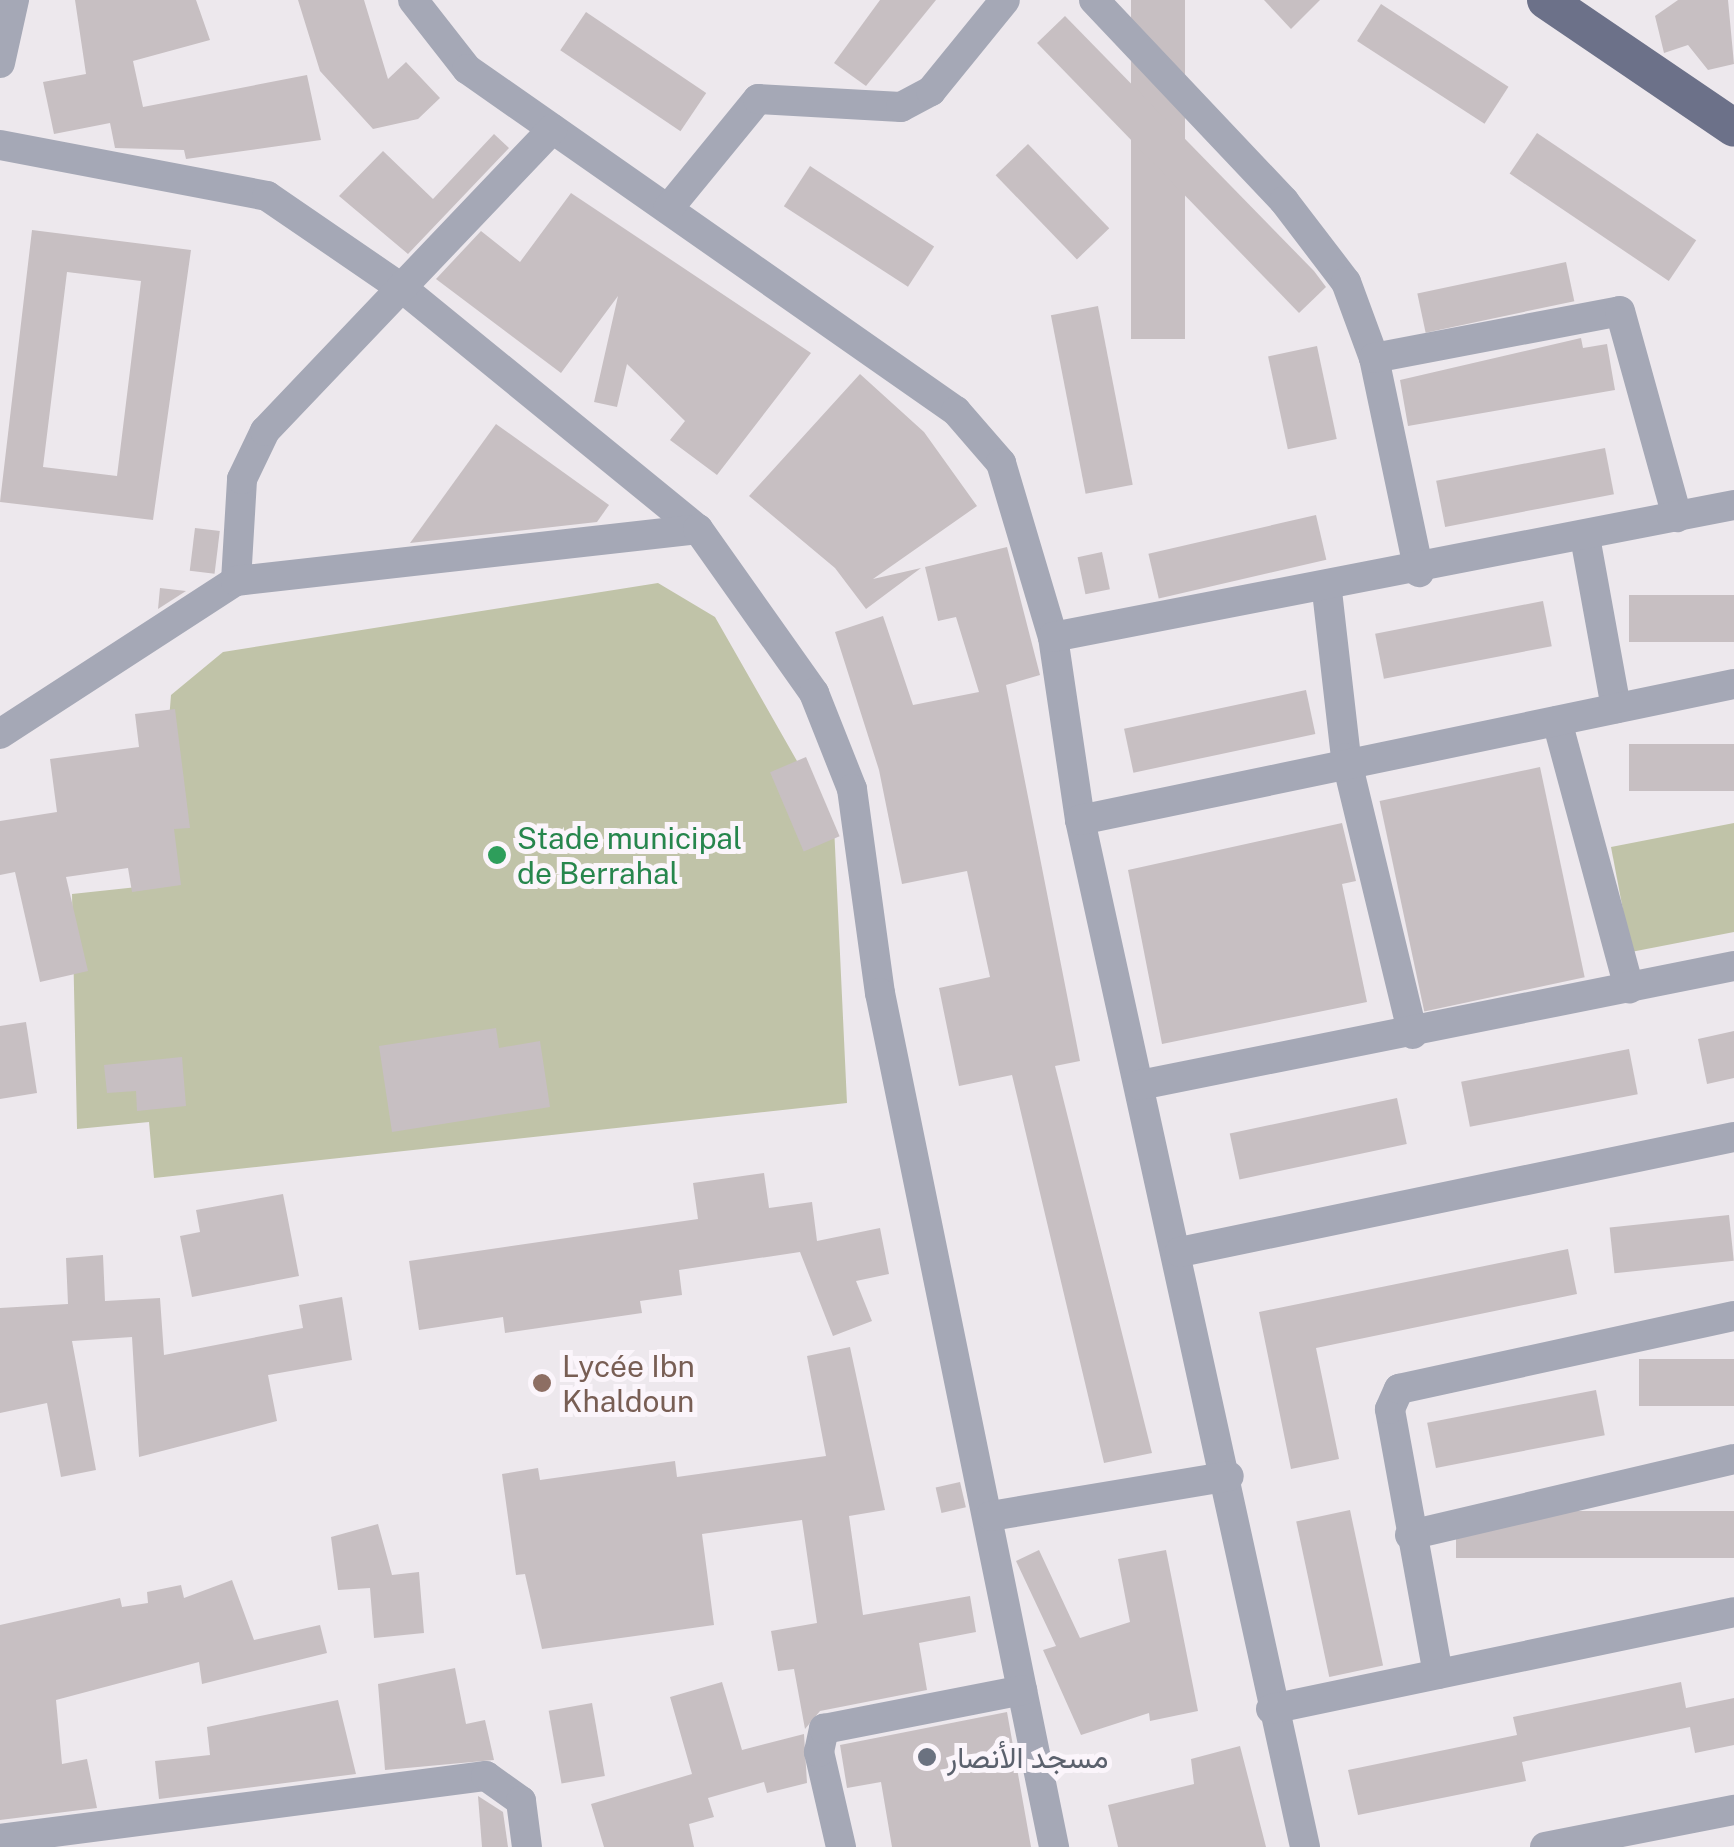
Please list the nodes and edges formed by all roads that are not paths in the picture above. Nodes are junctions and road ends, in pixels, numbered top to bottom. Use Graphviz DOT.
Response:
graph roads {
  1 [pos="14,0"];
  2 [pos="414,0"];
  3 [pos="1005,0"];
  4 [pos="1094,0"];
  5 [pos="1546,0"];
  6 [pos="0,62"];
  7 [pos="1734,128"];
  8 [pos="553,129"];
  9 [pos="0,146"];
  10 [pos="668,210"];
  11 [pos="407,292"];
  12 [pos="1374,358"];
  13 [pos="1734,505"];
  14 [pos="1677,516"];
  15 [pos="698,529"];
  16 [pos="1585,537"];
  17 [pos="1419,572"];
  18 [pos="236,581"];
  19 [pos="1326,591"];
  20 [pos="1052,637"];
  21 [pos="1734,684"];
  22 [pos="1616,708"];
  23 [pos="1557,721"];
  24 [pos="0,734"];
  25 [pos="1346,758"];
  26 [pos="1080,820"];
  27 [pos="1734,966"];
  28 [pos="1629,988"];
  29 [pos="1413,1034"];
  30 [pos="1140,1084"];
  31 [pos="1734,1138"];
  32 [pos="1180,1252"];
  33 [pos="1734,1316"];
  34 [pos="1734,1459"];
  35 [pos="1229,1476"];
  36 [pos="992,1516"];
  37 [pos="1410,1535"];
  38 [pos="1734,1612"];
  39 [pos="1438,1674"];
  40 [pos="1022,1690"];
  41 [pos="1271,1709"];
  42 [pos="1734,1810"];
  43 [pos="0,1839"];
  44 [pos="527,1847"];
  45 [pos="842,1847"];
  46 [pos="1054,1847"];
  47 [pos="1305,1847"];
  48 [pos="1546,1847"];
  1 -- 6 [label="street"];
  2 -- 8 [label="street"];
  3 -- 10 [label="street"];
  4 -- 12 [label="street"];
  5 -- 7 [label="main road"];
  8 -- 10 [label="street"];
  8 -- 11 [label="street"];
  9 -- 11 [label="street"];
  10 -- 20 [label="street"];
  11 -- 15 [label="street"];
  11 -- 18 [label="street"];
  12 -- 14 [label="street"];
  12 -- 17 [label="street"];
  13 -- 14 [label="street"];
  14 -- 16 [label="street"];
  15 -- 18 [label="street"];
  15 -- 36 [label="street"];
  16 -- 17 [label="street"];
  16 -- 22 [label="street"];
  17 -- 19 [label="street"];
  18 -- 24 [label="street"];
  19 -- 20 [label="street"];
  19 -- 25 [label="street"];
  20 -- 26 [label="street"];
  21 -- 22 [label="street"];
  22 -- 23 [label="street"];
  23 -- 25 [label="street"];
  23 -- 28 [label="street"];
  25 -- 26 [label="street"];
  25 -- 29 [label="street"];
  26 -- 30 [label="street"];
  27 -- 28 [label="street"];
  28 -- 29 [label="street"];
  29 -- 30 [label="street"];
  30 -- 32 [label="street"];
  31 -- 32 [label="street"];
  32 -- 35 [label="street"];
  33 -- 37 [label="street"];
  34 -- 37 [label="street"];
  35 -- 36 [label="street"];
  35 -- 41 [label="street"];
  36 -- 40 [label="street"];
  37 -- 39 [label="street"];
  38 -- 39 [label="street"];
  39 -- 41 [label="street"];
  40 -- 45 [label="street"];
  40 -- 46 [label="street"];
  41 -- 47 [label="street"];
  42 -- 48 [label="street"];
  43 -- 44 [label="street"];
}
